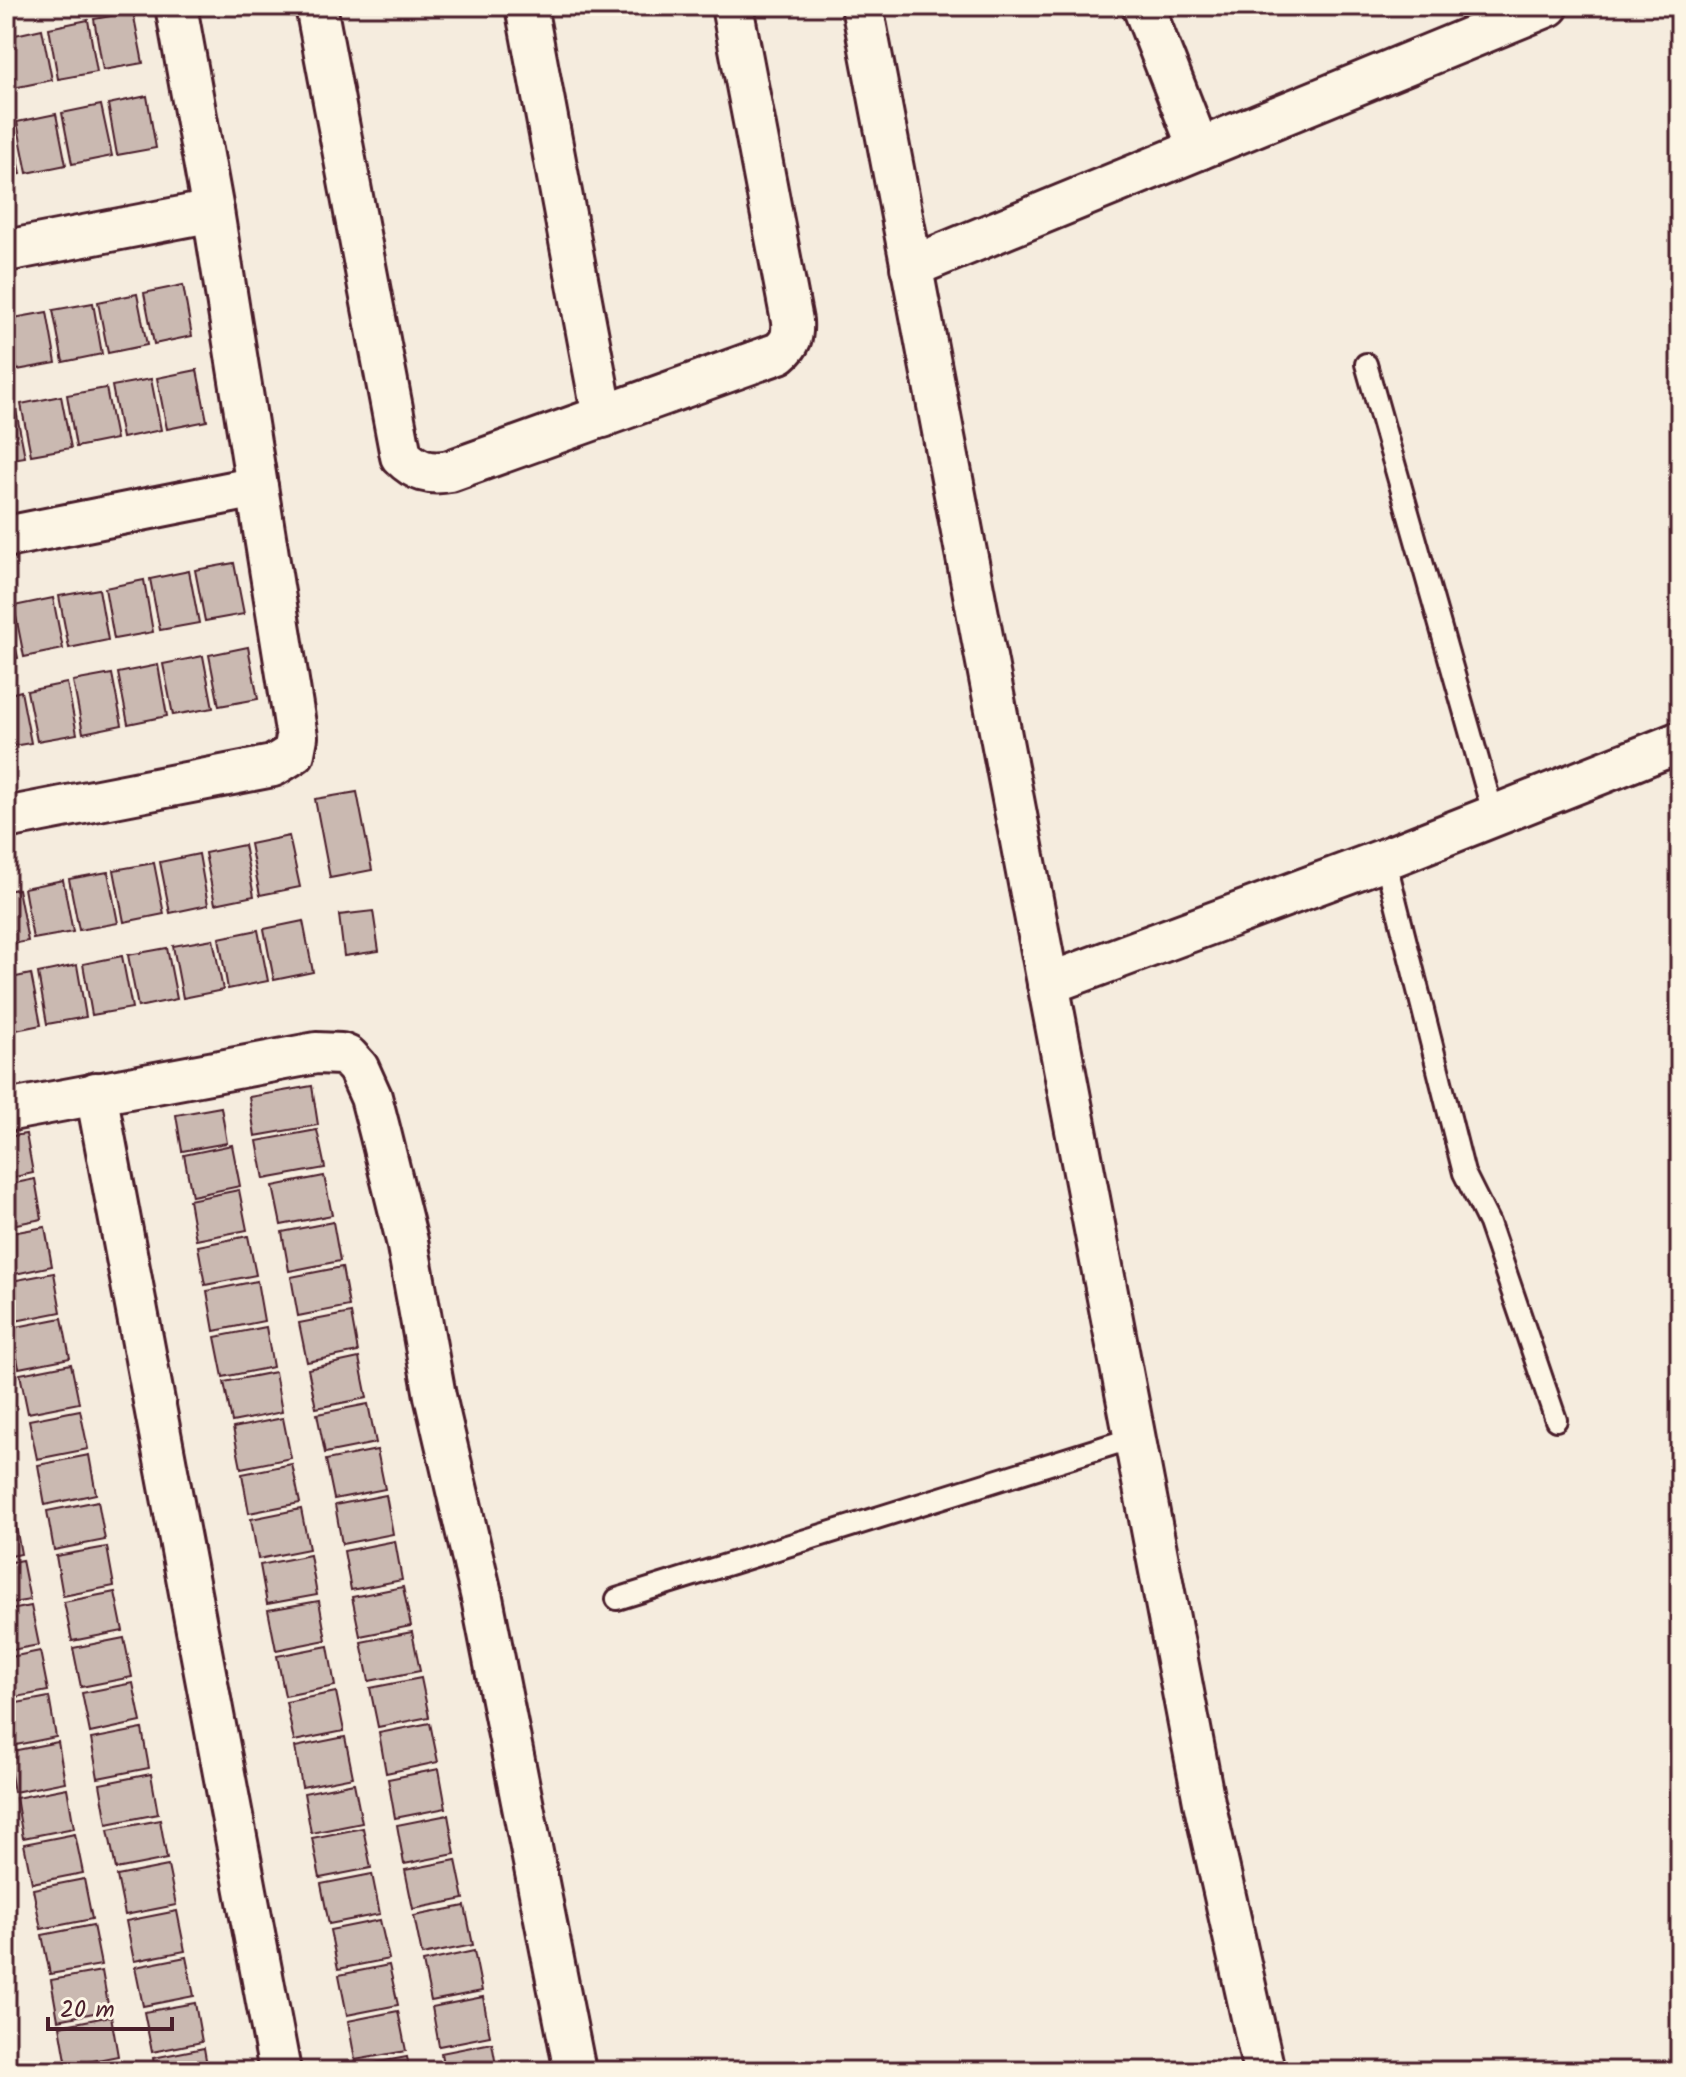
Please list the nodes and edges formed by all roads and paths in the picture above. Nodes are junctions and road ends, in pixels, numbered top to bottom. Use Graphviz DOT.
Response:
graph roads {
  1 [pos="176,6"];
  2 [pos="316,6"];
  3 [pos="526,6"];
  4 [pos="732,6"];
  5 [pos="862,6"];
  6 [pos="1143,6"];
  7 [pos="1548,6"];
  8 [pos="1199,149"];
  9 [pos="213,211"];
  10 [pos="6,251"];
  11 [pos="911,267"];
  12 [pos="1366,364"];
  13 [pos="603,417"];
  14 [pos="257,487"];
  15 [pos="6,537"];
  16 [pos="1680,742"];
  17 [pos="1494,816"];
  18 [pos="6,818"];
  19 [pos="1385,859"];
  20 [pos="1048,984"];
  21 [pos="96,1093"];
  22 [pos="6,1111"];
  23 [pos="1556,1420"];
  24 [pos="1133,1438"];
  25 [pos="617,1599"];
  26 [pos="280,2071"];
  27 [pos="575,2071"];
  28 [pos="1264,2071"];
  1 -- 9 [label="street"];
  2 -- 13 [label="street"];
  3 -- 13 [label="street"];
  4 -- 13 [label="street"];
  5 -- 11 [label="street"];
  6 -- 8 [label="street"];
  7 -- 8 [label="street"];
  8 -- 11 [label="street"];
  9 -- 10 [label="street"];
  9 -- 14 [label="street"];
  11 -- 20 [label="street"];
  12 -- 17 [label="lane"];
  14 -- 15 [label="street"];
  14 -- 18 [label="street"];
  16 -- 17 [label="street"];
  17 -- 19 [label="street"];
  19 -- 20 [label="street"];
  19 -- 23 [label="lane"];
  20 -- 24 [label="street"];
  21 -- 22 [label="street"];
  21 -- 26 [label="street"];
  21 -- 27 [label="street"];
  24 -- 25 [label="lane"];
  24 -- 28 [label="street"];
}
